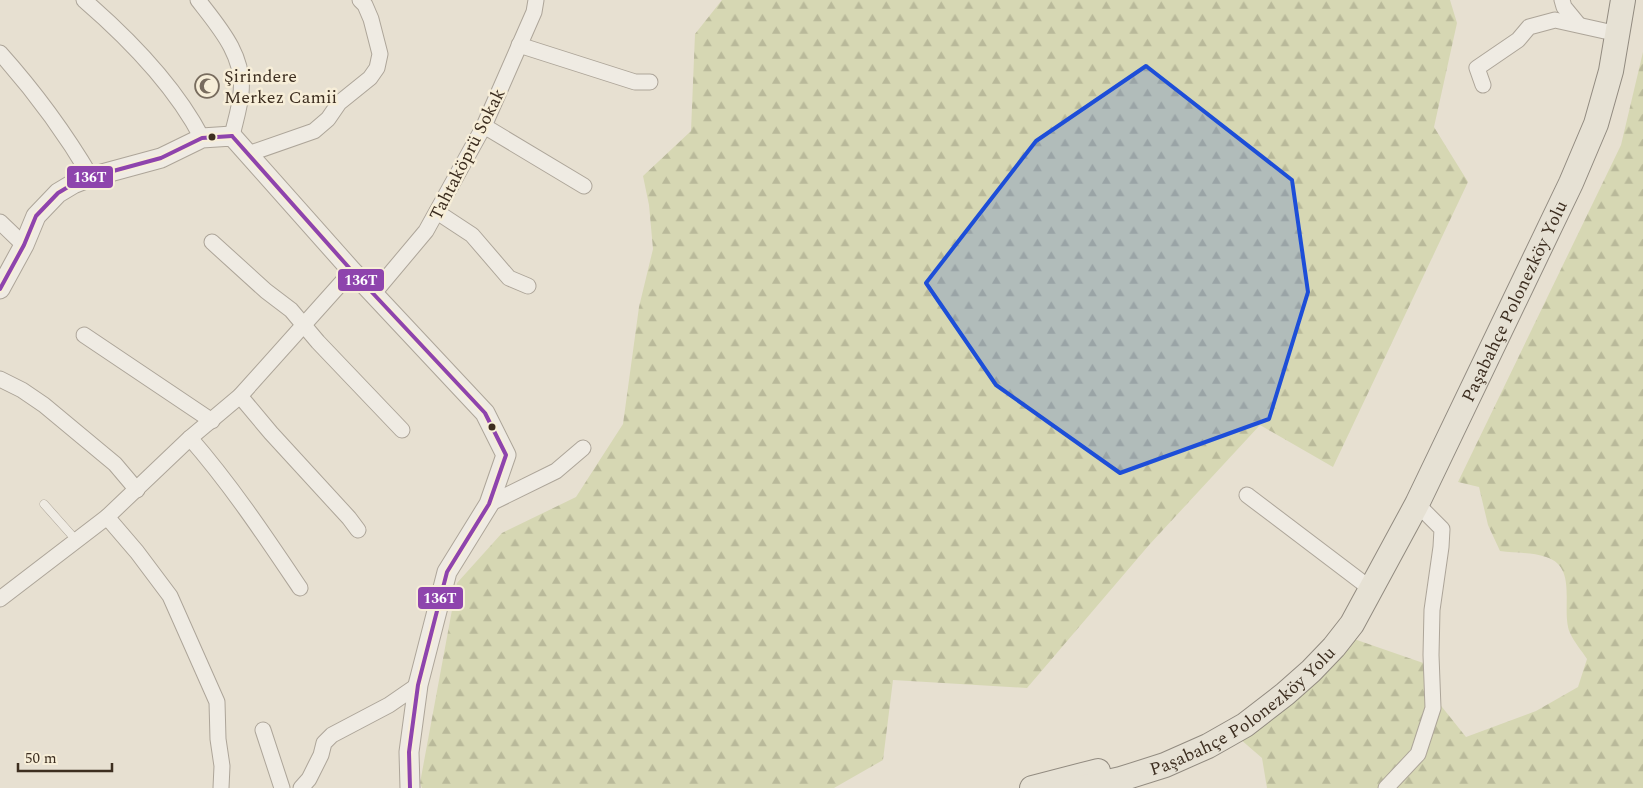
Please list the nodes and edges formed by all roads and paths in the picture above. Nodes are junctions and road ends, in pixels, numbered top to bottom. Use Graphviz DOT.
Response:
graph roads {
  1 [pos="84,0"];
  2 [pos="198,0"];
  3 [pos="360,0"];
  4 [pos="536,0"];
  5 [pos="1562,0"];
  6 [pos="1623,0"];
  7 [pos="1578,24"];
  8 [pos="1618,34"];
  9 [pos="520,44"];
  10 [pos="0,53"];
  11 [pos="650,82"];
  12 [pos="1484,85"];
  13 [pos="484,126"];
  14 [pos="232,136"];
  15 [pos="202,138"];
  16 [pos="248,154"];
  17 [pos="91,177"];
  18 [pos="584,186"];
  19 [pos="437,212"];
  20 [pos="0,222"];
  21 [pos="212,242"];
  22 [pos="24,245"];
  23 [pos="352,271"];
  24 [pos="528,286"];
  25 [pos="0,289"];
  26 [pos="374,294"];
  27 [pos="304,325"];
  28 [pos="84,335"];
  29 [pos="0,380"];
  30 [pos="240,396"];
  31 [pos="212,421"];
  32 [pos="402,430"];
  33 [pos="190,438"];
  34 [pos="583,448"];
  35 [pos="137,490"];
  36 [pos="1247,495"];
  37 [pos="44,504"];
  38 [pos="489,504"];
  39 [pos="1417,504"];
  40 [pos="107,517"];
  41 [pos="358,530"];
  42 [pos="76,540"];
  43 [pos="300,588"];
  44 [pos="1371,589"];
  45 [pos="0,599"];
  46 [pos="418,685"];
  47 [pos="263,730"];
  48 [pos="221,788"];
  49 [pos="282,788"];
  50 [pos="300,788"];
  51 [pos="410,788"];
  52 [pos="1032,788"];
  53 [pos="1081,788"];
  54 [pos="1386,788"];
  1 -- 15 [label="street"];
  2 -- 14 [label="street"];
  3 -- 16 [label="street"];
  4 -- 9 [label="street, Tahtaköprü Sokak"];
  5 -- 7 [label="street"];
  6 -- 8 [label="main road, Paşabahçe Polonezköy Yolu"];
  7 -- 8 [label="street"];
  7 -- 12 [label="street"];
  8 -- 39 [label="main road, Paşabahçe Polonezköy Yolu"];
  9 -- 11 [label="street"];
  9 -- 13 [label="street, Tahtaköprü Sokak"];
  10 -- 17 [label="street"];
  13 -- 18 [label="street"];
  13 -- 19 [label="street, Tahtaköprü Sokak"];
  14 -- 15 [label="street"];
  14 -- 16 [label="street"];
  15 -- 17 [label="street"];
  16 -- 23 [label="street"];
  17 -- 22 [label="street"];
  19 -- 24 [label="street"];
  19 -- 26 [label="street, Tahtaköprü Sokak"];
  20 -- 22 [label="street"];
  21 -- 27 [label="street"];
  22 -- 25 [label="street"];
  23 -- 26 [label="street"];
  23 -- 27 [label="street"];
  26 -- 38 [label="street"];
  27 -- 30 [label="street"];
  27 -- 32 [label="street"];
  28 -- 31 [label="street"];
  29 -- 35 [label="street"];
  30 -- 31 [label="street"];
  30 -- 41 [label="street"];
  31 -- 33 [label="street"];
  33 -- 35 [label="street"];
  33 -- 43 [label="street"];
  34 -- 38 [label="street"];
  35 -- 40 [label="street"];
  36 -- 44 [label="street"];
  37 -- 42 [label="lane"];
  38 -- 46 [label="street"];
  39 -- 44 [label="main road, Paşabahçe Polonezköy Yolu"];
  39 -- 54 [label="street"];
  40 -- 42 [label="street"];
  40 -- 48 [label="street"];
  42 -- 45 [label="street"];
  44 -- 52 [label="main road, Paşabahçe Polonezköy Yolu"];
  44 -- 53 [label="main road, Paşabahçe Polonezköy Yolu"];
  46 -- 50 [label="street"];
  46 -- 51 [label="street"];
  47 -- 49 [label="street"];
}
